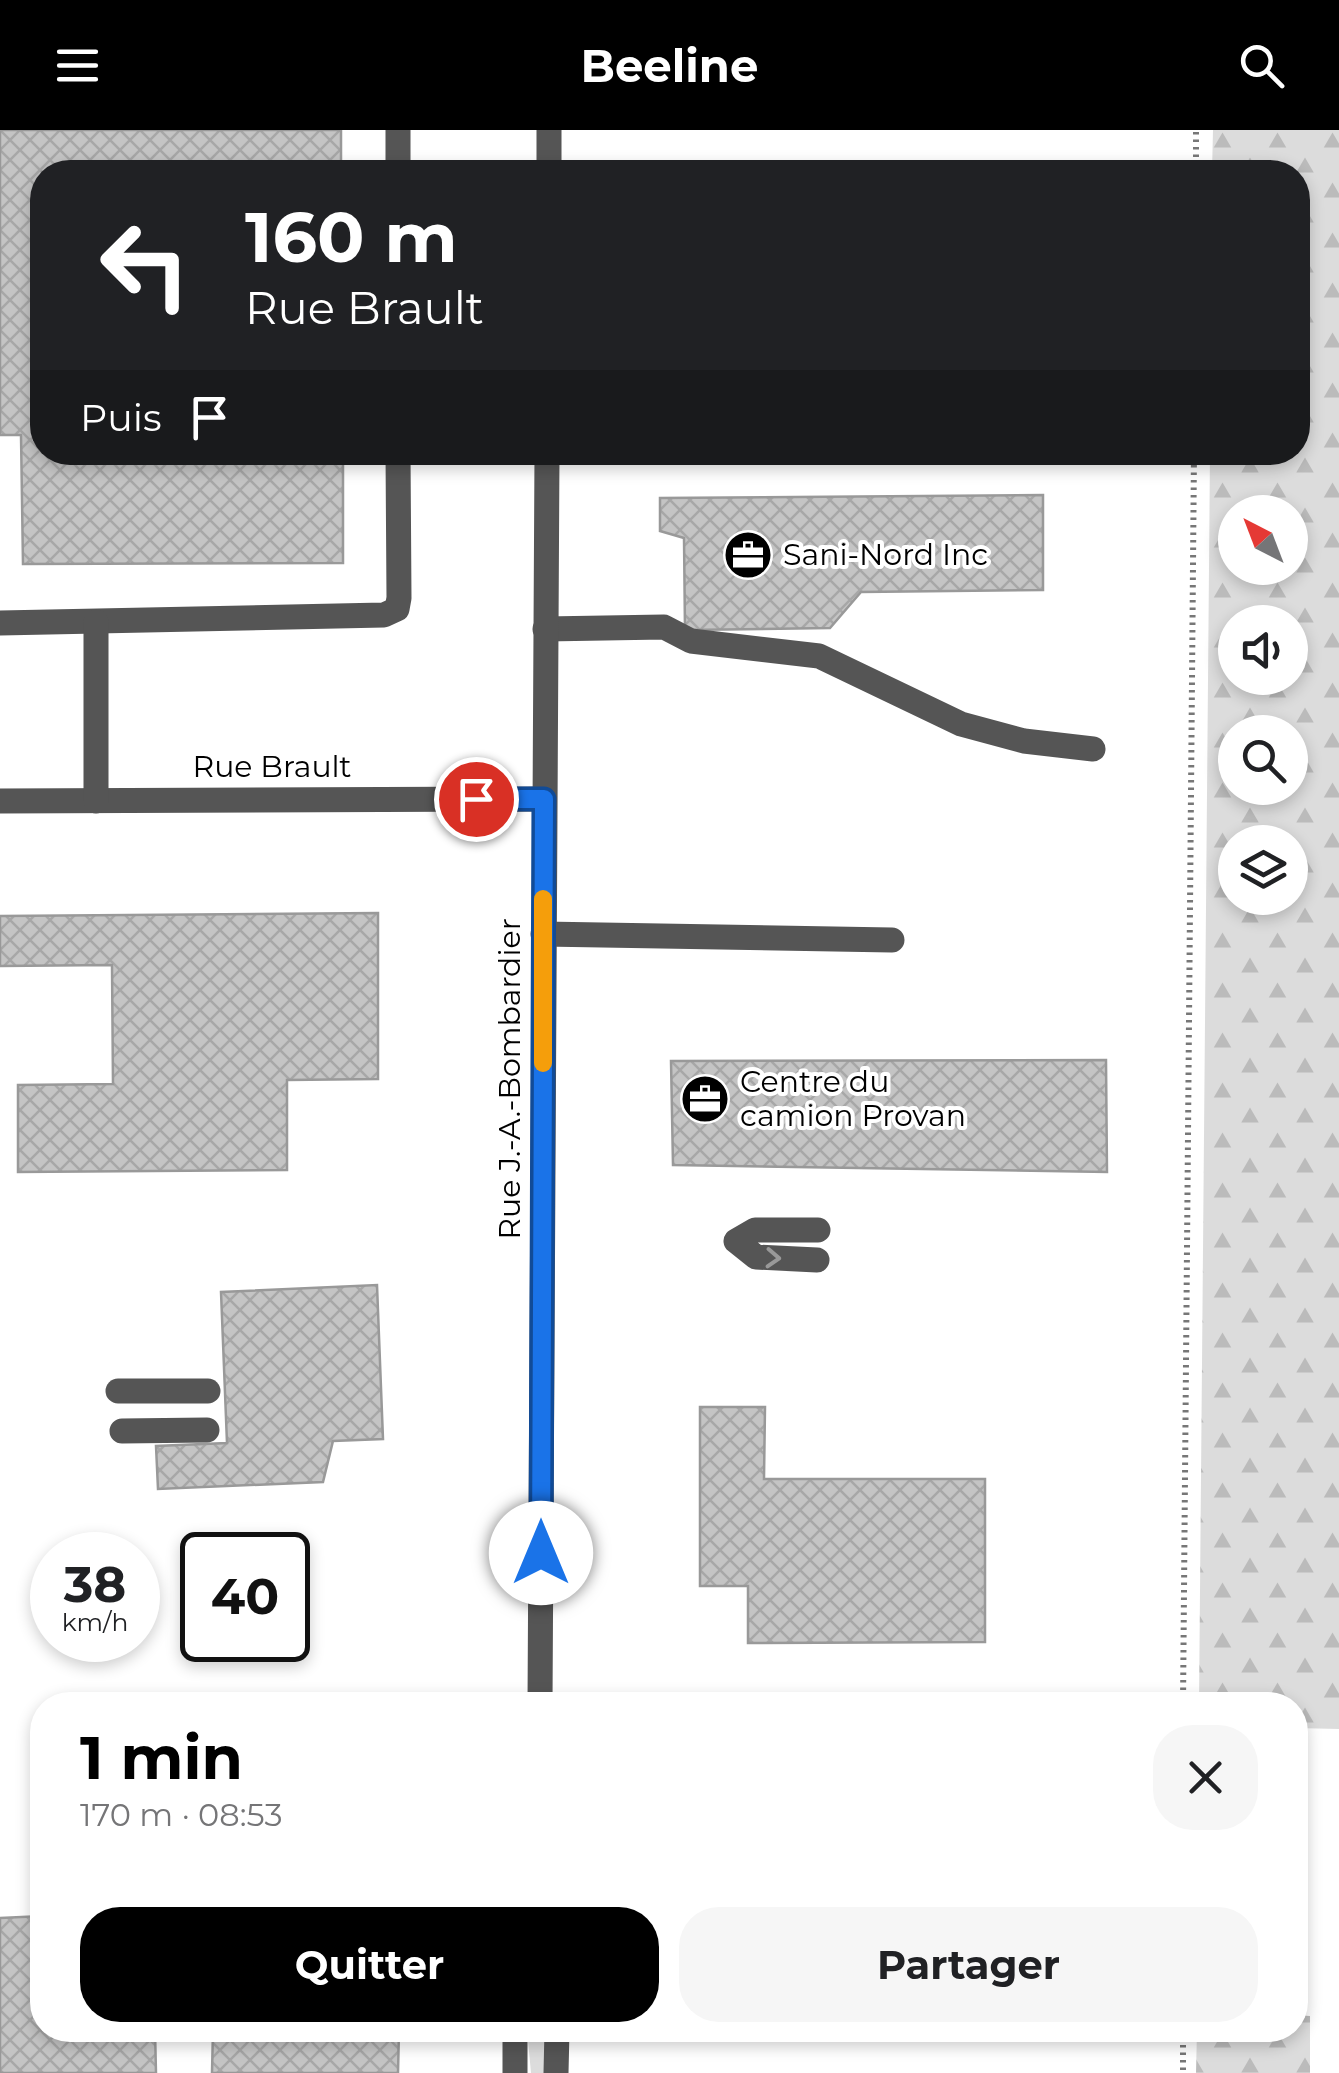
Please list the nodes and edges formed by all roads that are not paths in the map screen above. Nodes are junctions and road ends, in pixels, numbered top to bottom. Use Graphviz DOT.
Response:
graph roads {
  1 [pos="398,130"];
  2 [pos="549,130"];
  3 [pos="398,160"];
  4 [pos="549,160"];
  5 [pos="398,465"];
  6 [pos="546,465"];
  7 [pos="96,622"];
  8 [pos="0,623"];
  9 [pos="545,629"];
  10 [pos="1093,748"];
  11 [pos="544,799"];
  12 [pos="0,801"];
  13 [pos="96,801"];
  14 [pos="543,934"];
  15 [pos="892,940"];
  16 [pos="818,1230"];
  17 [pos="816,1260"];
  18 [pos="118,1391"];
  19 [pos="208,1391"];
  20 [pos="207,1430"];
  21 [pos="122,1432"];
  22 [pos="540,1692"];
  23 [pos="515,2042"];
  24 [pos="557,2042"];
  25 [pos="515,2073"];
  26 [pos="556,2073"];
  1 -- 3 [label="street"];
  2 -- 4 [label="street"];
  5 -- 7 [label="street"];
  6 -- 9 [label="street, Rue J.-A.-Bombardier"];
  7 -- 8 [label="street"];
  7 -- 13 [label="street"];
  9 -- 10 [label="street"];
  9 -- 11 [label="street, Rue J.-A.-Bombardier"];
  11 -- 13 [label="street, Rue Brault"];
  11 -- 14 [label="street, Rue J.-A.-Bombardier"];
  12 -- 13 [label="street, Rue Brault"];
  14 -- 15 [label="street"];
  14 -- 22 [label="street, Rue J.-A.-Bombardier"];
  16 -- 17 [label="street, one-way"];
  18 -- 19 [label="street"];
  20 -- 21 [label="street"];
  23 -- 25 [label="street"];
  24 -- 26 [label="street"];
}
